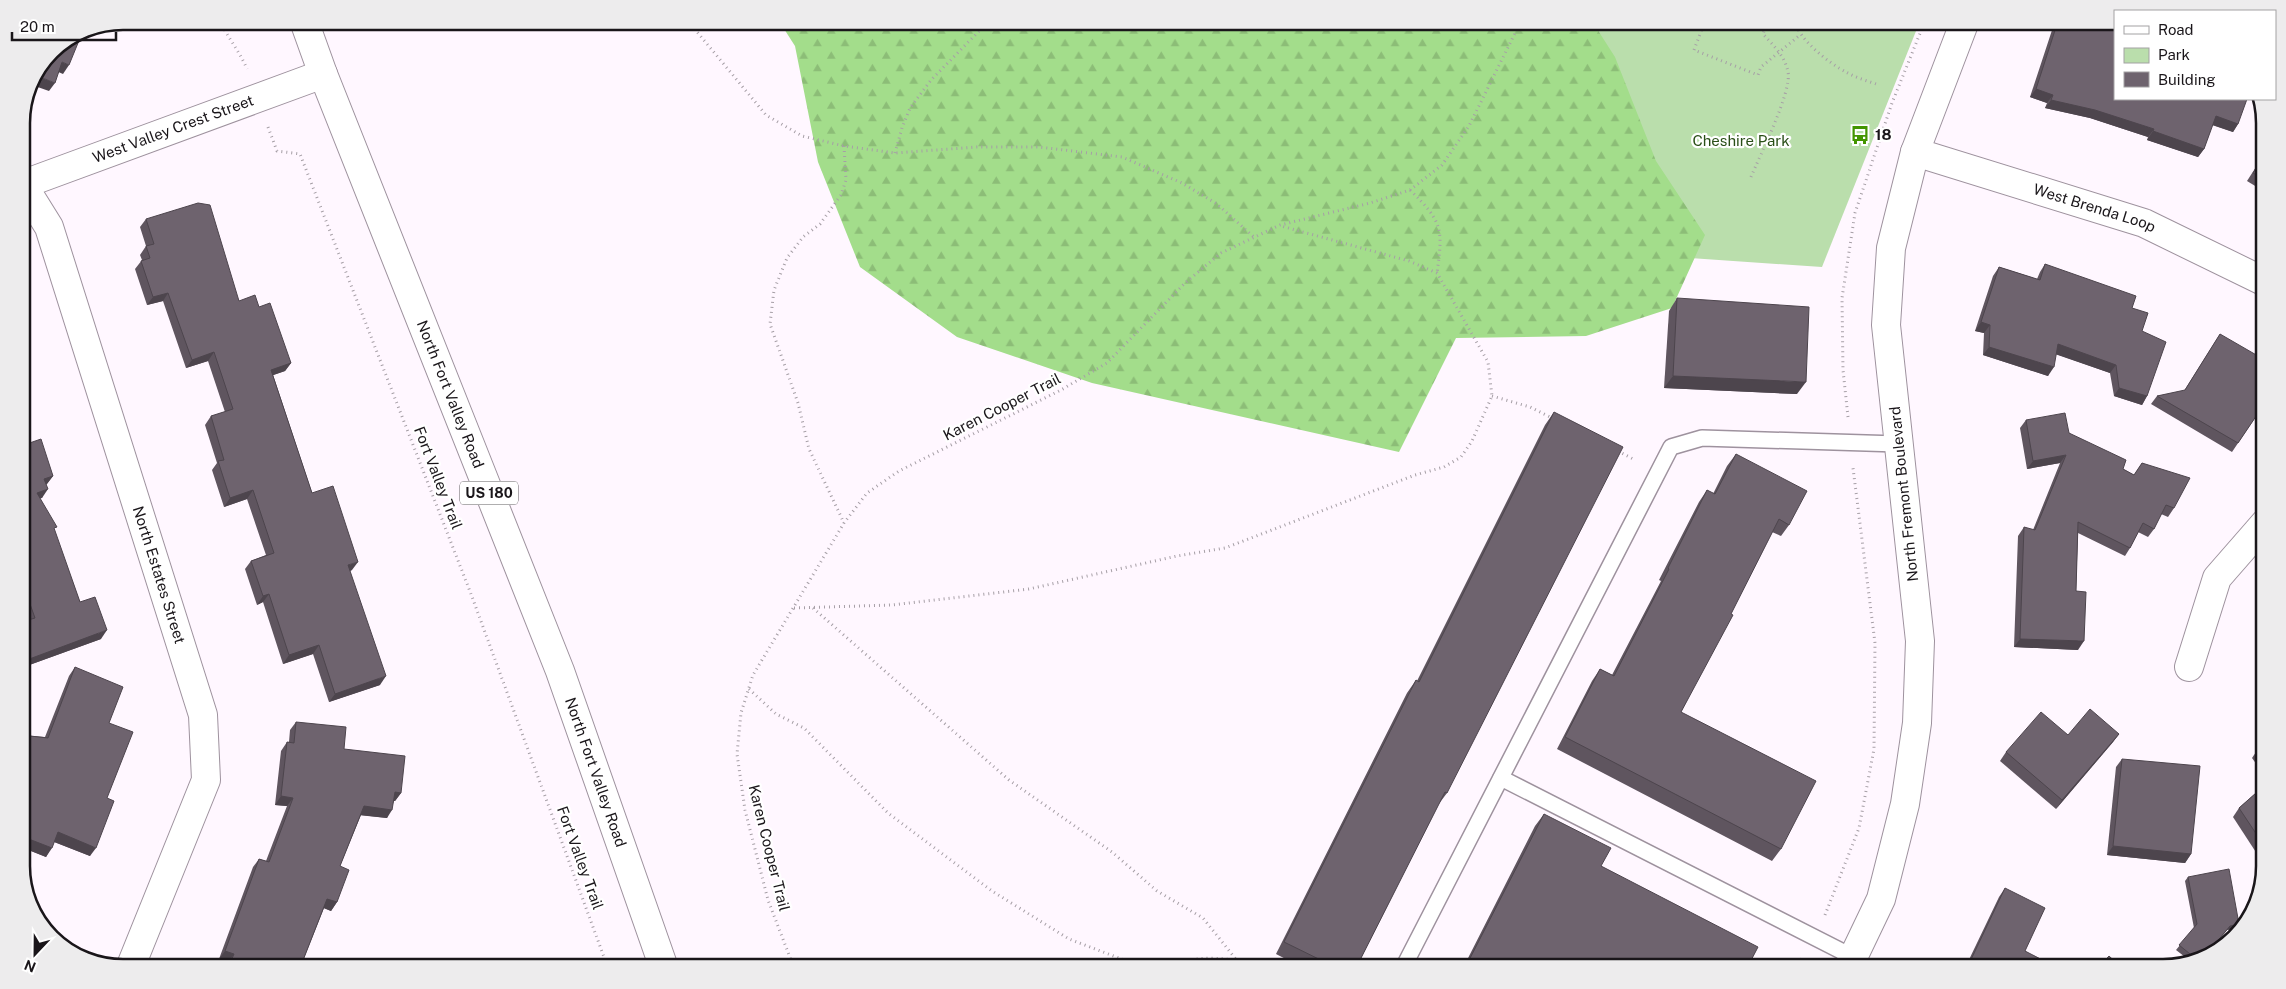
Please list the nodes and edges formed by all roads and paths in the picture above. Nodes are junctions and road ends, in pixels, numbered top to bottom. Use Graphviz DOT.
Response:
graph roads {
  1 [pos="224,30"];
  2 [pos="307,30"];
  3 [pos="695,30"];
  4 [pos="980,30"];
  5 [pos="1517,30"];
  6 [pos="1702,30"];
  7 [pos="1764,30"];
  8 [pos="1798,30"];
  9 [pos="1920,30"];
  10 [pos="1962,30"];
  11 [pos="1800,35"];
  12 [pos="1780,52"];
  13 [pos="323,74"];
  14 [pos="1879,85"];
  15 [pos="258,98"];
  16 [pos="844,146"];
  17 [pos="1915,152"];
  18 [pos="895,153"];
  19 [pos="1751,176"];
  20 [pos="30,180"];
  21 [pos="1410,190"];
  22 [pos="30,195"];
  23 [pos="1280,225"];
  24 [pos="1255,238"];
  25 [pos="1436,273"];
  26 [pos="2256,278"];
  27 [pos="1492,396"];
  28 [pos="1556,420"];
  29 [pos="1850,442"];
  30 [pos="1898,444"];
  31 [pos="1616,450"];
  32 [pos="1658,472"];
  33 [pos="844,524"];
  34 [pos="2256,533"];
  35 [pos="793,608"];
  36 [pos="813,608"];
  37 [pos="2189,666"];
  38 [pos="749,689"];
  39 [pos="1501,778"];
  40 [pos="1813,936"];
  41 [pos="134,959"];
  42 [pos="605,959"];
  43 [pos="661,959"];
  44 [pos="791,959"];
  45 [pos="1121,959"];
  46 [pos="1189,959"];
  47 [pos="1225,959"];
  48 [pos="1235,959"];
  49 [pos="1408,959"];
  50 [pos="1801,959"];
  51 [pos="1846,959"];
  52 [pos="1851,959"];
  1 -- 15 [label="path, Fort Valley Trail"];
  2 -- 13 [label="street, North Fort Valley Road / US 180"];
  3 -- 16 [label="path"];
  4 -- 18 [label="path"];
  5 -- 21 [label="path, Karen Cooper Trail"];
  6 -- 12 [label="path"];
  7 -- 12 [label="path"];
  8 -- 11 [label="path"];
  9 -- 29 [label="path"];
  10 -- 17 [label="street, North Fremont Boulevard"];
  11 -- 12 [label="path"];
  11 -- 14 [label="path"];
  12 -- 19 [label="path"];
  13 -- 15 [label="street, West Valley Crest Street"];
  13 -- 43 [label="street, North Fort Valley Road / US 180"];
  15 -- 20 [label="street, West Valley Crest Street"];
  15 -- 42 [label="path, Fort Valley Trail"];
  16 -- 18 [label="path"];
  16 -- 33 [label="path"];
  17 -- 26 [label="street, West Brenda Loop"];
  17 -- 30 [label="street, North Fremont Boulevard"];
  18 -- 24 [label="path"];
  21 -- 23 [label="path, Karen Cooper Trail"];
  21 -- 25 [label="path"];
  22 -- 41 [label="street, North Estates Street"];
  23 -- 24 [label="path, Karen Cooper Trail"];
  23 -- 25 [label="path"];
  24 -- 33 [label="path, Karen Cooper Trail"];
  25 -- 27 [label="path"];
  27 -- 28 [label="path"];
  27 -- 36 [label="path"];
  29 -- 30 [label="lane"];
  29 -- 32 [label="lane"];
  29 -- 40 [label="path"];
  30 -- 52 [label="street, North Fremont Boulevard"];
  31 -- 32 [label="path"];
  32 -- 39 [label="lane"];
  33 -- 35 [label="path, Karen Cooper Trail"];
  34 -- 37 [label="street"];
  35 -- 36 [label="path"];
  35 -- 38 [label="path, Karen Cooper Trail"];
  36 -- 48 [label="path"];
  38 -- 44 [label="path, Karen Cooper Trail"];
  38 -- 45 [label="path"];
  39 -- 40 [label="lane"];
  39 -- 49 [label="lane"];
  40 -- 50 [label="path"];
  40 -- 51 [label="lane"];
  46 -- 47 [label="path"];
}
